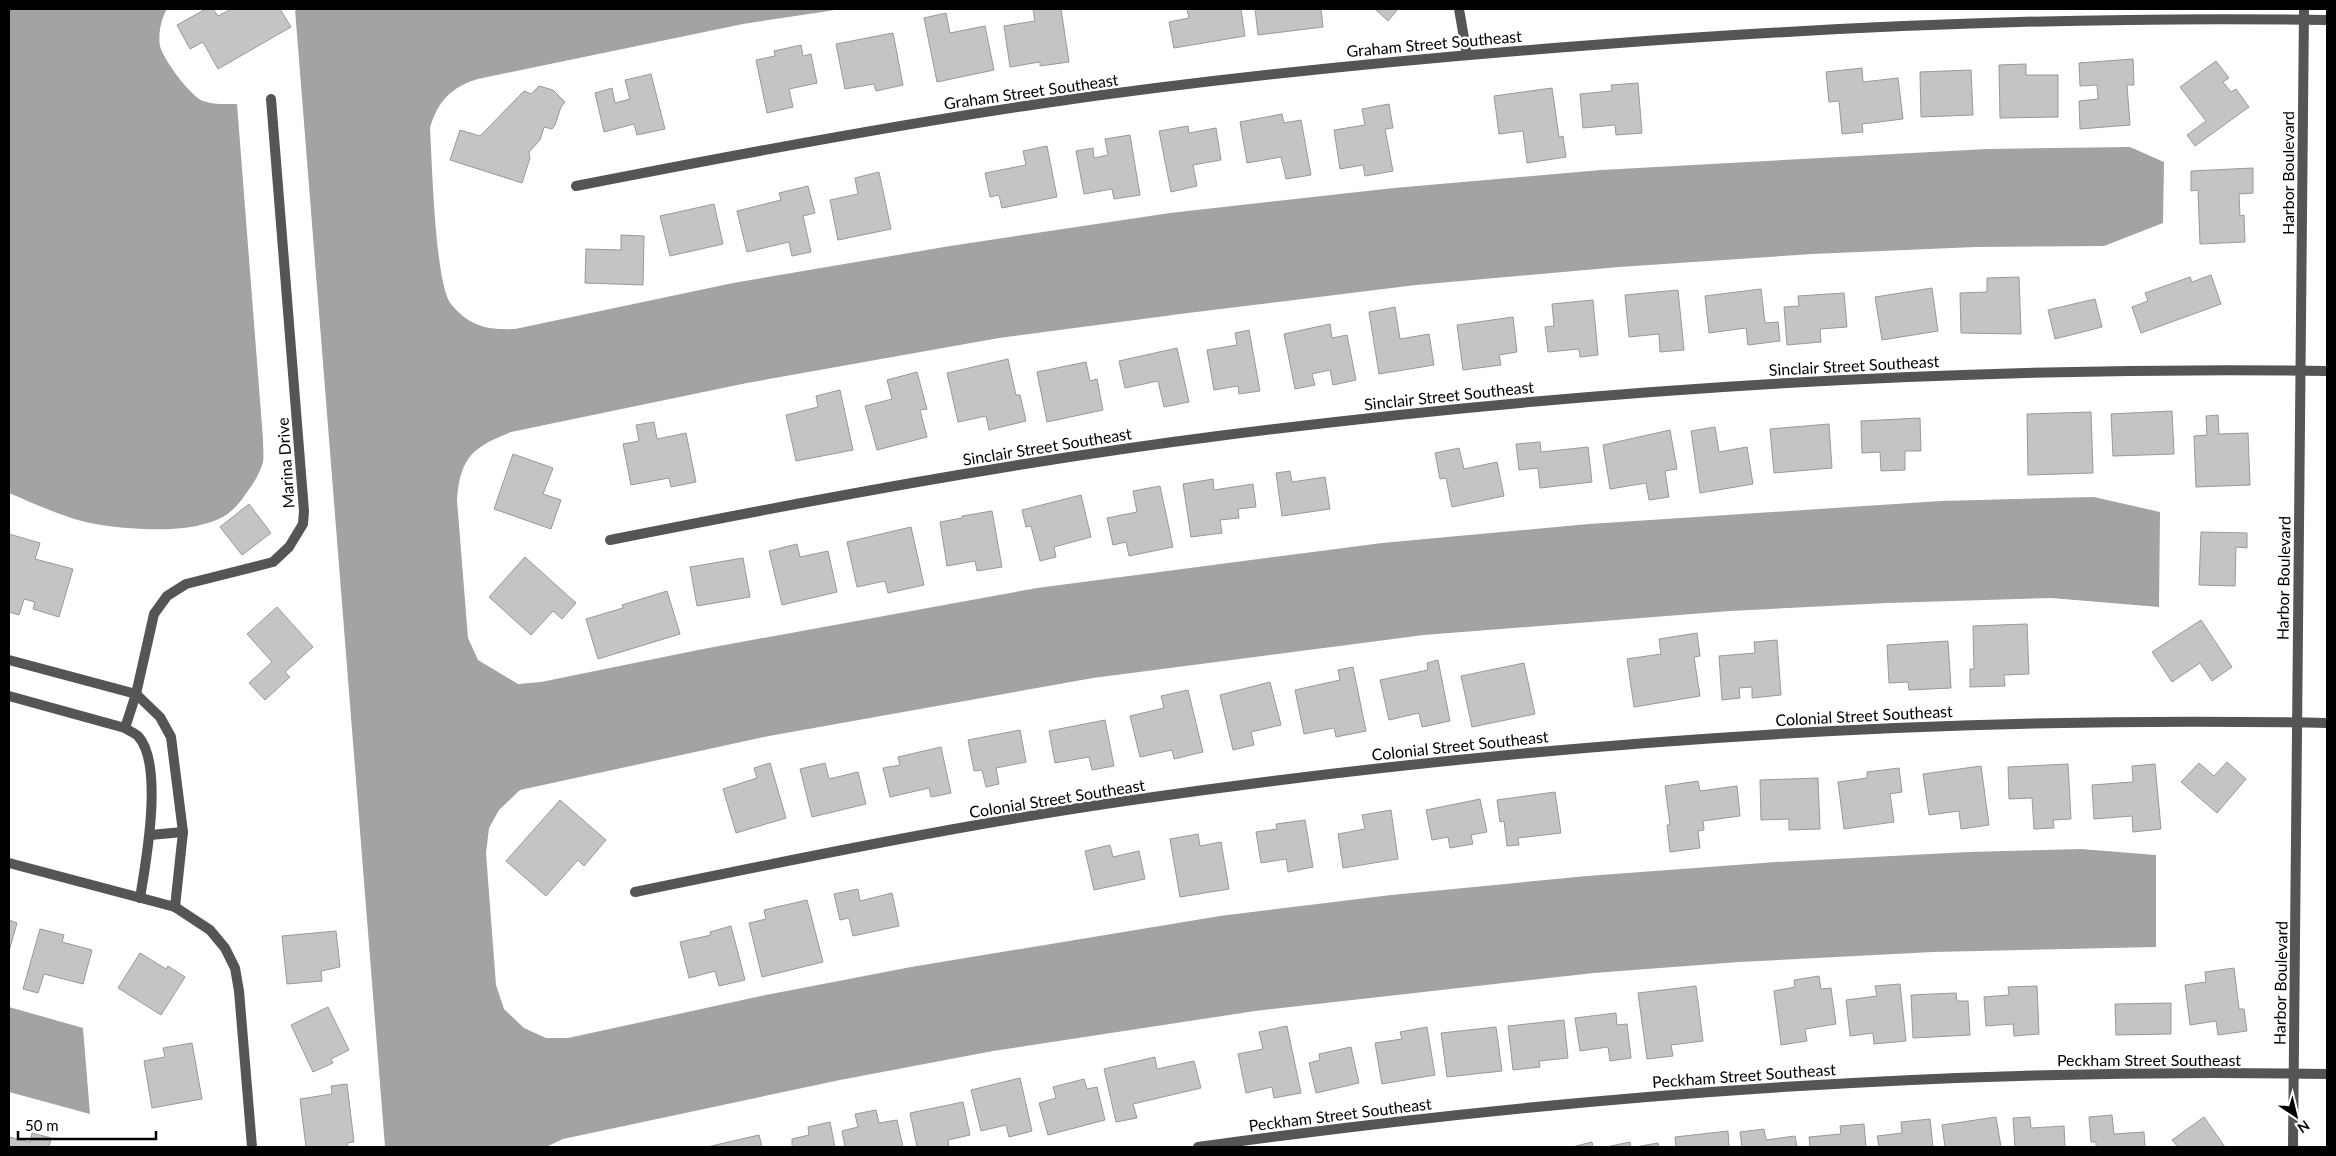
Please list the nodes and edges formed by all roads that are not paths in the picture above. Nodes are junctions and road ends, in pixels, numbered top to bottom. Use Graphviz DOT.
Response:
graph roads {
  1 [pos="1459,9"];
  2 [pos="2304,9"];
  3 [pos="2304,20"];
  4 [pos="2327,20"];
  5 [pos="1467,55"];
  6 [pos="271,100"];
  7 [pos="576,186"];
  8 [pos="2300,371"];
  9 [pos="2327,371"];
  10 [pos="610,540"];
  11 [pos="9,660"];
  12 [pos="136,694"];
  13 [pos="9,696"];
  14 [pos="2297,722"];
  15 [pos="2327,722"];
  16 [pos="125,728"];
  17 [pos="183,832"];
  18 [pos="150,835"];
  19 [pos="9,863"];
  20 [pos="635,892"];
  21 [pos="140,898"];
  22 [pos="175,907"];
  23 [pos="2294,1073"];
  24 [pos="2327,1074"];
  25 [pos="252,1147"];
  26 [pos="1198,1147"];
  27 [pos="2293,1147"];
  1 -- 5 [label="street"];
  2 -- 3 [label="street, Harbor Boulevard"];
  3 -- 4 [label="street, Graham Street Southeast"];
  3 -- 5 [label="street, Graham Street Southeast"];
  3 -- 8 [label="street, Harbor Boulevard"];
  5 -- 7 [label="street, Graham Street Southeast"];
  6 -- 12 [label="street, Marina Drive"];
  8 -- 9 [label="street, Sinclair Street Southeast"];
  8 -- 10 [label="street, Sinclair Street Southeast"];
  8 -- 14 [label="street, Harbor Boulevard"];
  11 -- 12 [label="street"];
  12 -- 16 [label="street, Marina Drive"];
  12 -- 17 [label="street"];
  13 -- 16 [label="street"];
  14 -- 15 [label="street, Colonial Street Southeast"];
  14 -- 20 [label="street, Colonial Street Southeast"];
  14 -- 23 [label="street, Harbor Boulevard"];
  16 -- 18 [label="street"];
  17 -- 18 [label="street"];
  17 -- 22 [label="street"];
  18 -- 21 [label="street"];
  19 -- 21 [label="street"];
  21 -- 22 [label="street"];
  22 -- 25 [label="street"];
  23 -- 24 [label="street, Peckham Street Southeast"];
  23 -- 26 [label="street, Peckham Street Southeast"];
  23 -- 27 [label="street, Harbor Boulevard"];
}
